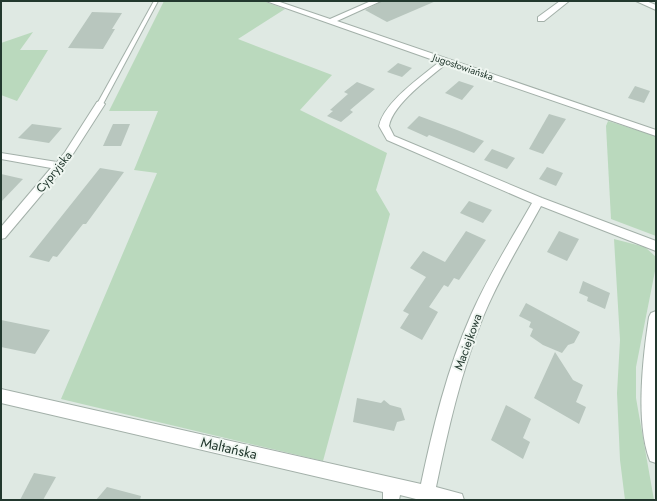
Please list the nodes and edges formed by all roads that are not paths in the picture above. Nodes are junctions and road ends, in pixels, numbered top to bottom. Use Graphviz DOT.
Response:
graph roads {
  1 [pos="156,1"];
  2 [pos="270,1"];
  3 [pos="377,1"];
  4 [pos="564,1"];
  5 [pos="640,1"];
  6 [pos="656,8"];
  7 [pos="541,19"];
  8 [pos="331,21"];
  9 [pos="445,61"];
  10 [pos="100,104"];
  11 [pos="656,133"];
  12 [pos="1,156"];
  13 [pos="60,166"];
  14 [pos="538,201"];
  15 [pos="1,235"];
  16 [pos="656,246"];
  17 [pos="656,318"];
  18 [pos="1,396"];
  19 [pos="656,455"];
  20 [pos="391,493"];
  21 [pos="427,493"];
  22 [pos="456,500"];
  1 -- 10 [label="lane"];
  2 -- 8 [label="street, Jugosłowiańska"];
  3 -- 8 [label="street"];
  4 -- 7 [label="street"];
  5 -- 6 [label="street"];
  8 -- 9 [label="street, Jugosłowiańska"];
  9 -- 11 [label="street, Jugosłowiańska"];
  9 -- 14 [label="street"];
  10 -- 13 [label="street, Cypryjska"];
  12 -- 13 [label="street"];
  13 -- 15 [label="street, Cypryjska"];
  14 -- 16 [label="street"];
  14 -- 21 [label="street, Maciejkowa"];
  17 -- 19 [label="street"];
  18 -- 20 [label="street, Maltańska"];
  20 -- 21 [label="street, Maltańska"];
  21 -- 22 [label="street, Maltańska"];
}
